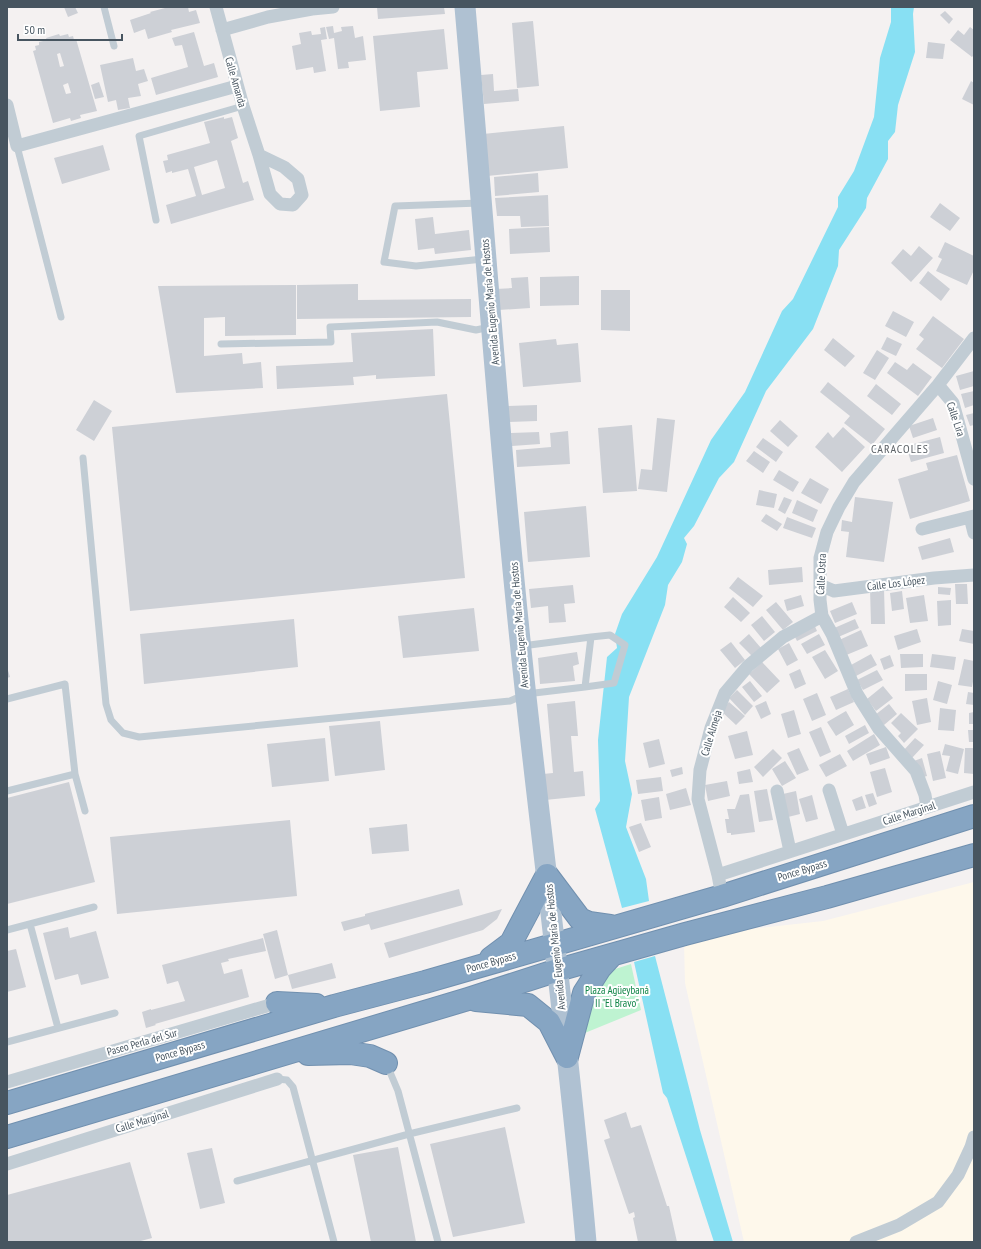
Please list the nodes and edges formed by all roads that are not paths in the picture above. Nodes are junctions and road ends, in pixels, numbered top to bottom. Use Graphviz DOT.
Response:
graph roads {
  1 [pos="104,7"];
  2 [pos="216,7"];
  3 [pos="334,7"];
  4 [pos="465,7"];
  5 [pos="222,30"];
  6 [pos="114,46"];
  7 [pos="237,86"];
  8 [pos="7,105"];
  9 [pos="243,106"];
  10 [pos="17,146"];
  11 [pos="259,156"];
  12 [pos="482,203"];
  13 [pos="156,220"];
  14 [pos="486,259"];
  15 [pos="61,317"];
  16 [pos="492,326"];
  17 [pos="974,338"];
  18 [pos="221,344"];
  19 [pos="938,385"];
  20 [pos="83,458"];
  21 [pos="974,480"];
  22 [pos="972,517"];
  23 [pos="922,529"];
  24 [pos="974,533"];
  25 [pos="974,575"];
  26 [pos="820,585"];
  27 [pos="822,616"];
  28 [pos="591,637"];
  29 [pos="522,646"];
  30 [pos="585,687"];
  31 [pos="526,694"];
  32 [pos="7,699"];
  33 [pos="75,774"];
  34 [pos="7,790"];
  35 [pos="829,790"];
  36 [pos="777,791"];
  37 [pos="974,792"];
  38 [pos="927,807"];
  39 [pos="85,811"];
  40 [pos="974,816"];
  41 [pos="843,834"];
  42 [pos="790,851"];
  43 [pos="974,856"];
  44 [pos="547,875"];
  45 [pos="718,875"];
  46 [pos="722,896"];
  47 [pos="94,907"];
  48 [pos="30,924"];
  49 [pos="616,927"];
  50 [pos="7,930"];
  51 [pos="555,944"];
  52 [pos="612,954"];
  53 [pos="483,964"];
  54 [pos="558,970"];
  55 [pos="468,999"];
  56 [pos="277,1003"];
  57 [pos="334,1006"];
  58 [pos="115,1013"];
  59 [pos="58,1028"];
  60 [pos="7,1042"];
  61 [pos="279,1055"];
  62 [pos="567,1057"];
  63 [pos="386,1063"];
  64 [pos="277,1079"];
  65 [pos="7,1082"];
  66 [pos="7,1103"];
  67 [pos="517,1108"];
  68 [pos="409,1134"];
  69 [pos="974,1137"];
  70 [pos="7,1138"];
  71 [pos="312,1161"];
  72 [pos="7,1164"];
  73 [pos="238,1181"];
  74 [pos="334,1242"];
  75 [pos="438,1242"];
  76 [pos="586,1242"];
  77 [pos="856,1242"];
  1 -- 6 [label="lane"];
  2 -- 5 [label="street, Calle Amanda"];
  3 -- 5 [label="street"];
  4 -- 12 [label="main road, Avenida Eugenio María de Hostos"];
  5 -- 7 [label="street, Calle Amanda"];
  7 -- 9 [label="street, Calle Amanda"];
  7 -- 10 [label="street"];
  8 -- 10 [label="street"];
  9 -- 11 [label="street, Calle Amanda"];
  9 -- 13 [label="lane"];
  10 -- 15 [label="lane"];
  12 -- 14 [label="main road, Avenida Eugenio María de Hostos"];
  12 -- 14 [label="lane"];
  14 -- 16 [label="main road, Avenida Eugenio María de Hostos"];
  16 -- 18 [label="lane"];
  16 -- 29 [label="main road, Avenida Eugenio María de Hostos"];
  17 -- 19 [label="street, Calle Ostra"];
  19 -- 21 [label="street, Calle Lira"];
  19 -- 26 [label="street, Calle Ostra"];
  20 -- 31 [label="lane"];
  22 -- 23 [label="street"];
  22 -- 24 [label="street"];
  25 -- 26 [label="street, Calle Los López"];
  26 -- 27 [label="street, Calle Ostra"];
  27 -- 38 [label="street, Calle Ostra"];
  27 -- 45 [label="street, Calle Almeja"];
  28 -- 29 [label="lane"];
  28 -- 30 [label="lane"];
  28 -- 30 [label="lane"];
  29 -- 31 [label="main road, Avenida Eugenio María de Hostos"];
  30 -- 31 [label="lane"];
  31 -- 44 [label="main road, Avenida Eugenio María de Hostos"];
  32 -- 33 [label="lane"];
  33 -- 34 [label="lane"];
  33 -- 39 [label="lane"];
  35 -- 41 [label="street"];
  36 -- 42 [label="street"];
  37 -- 38 [label="street, Calle Marginal"];
  38 -- 41 [label="street, Calle Marginal"];
  40 -- 46 [label="highway, Ponce Bypass"];
  41 -- 42 [label="street, Calle Marginal"];
  42 -- 45 [label="street, Calle Marginal"];
  43 -- 52 [label="highway"];
  44 -- 49 [label="highway"];
  44 -- 51 [label="main road, Avenida Eugenio María de Hostos"];
  44 -- 53 [label="highway"];
  45 -- 46 [label="street, Calle Almeja"];
  46 -- 49 [label="highway, Ponce Bypass"];
  47 -- 48 [label="lane"];
  48 -- 50 [label="lane"];
  48 -- 59 [label="lane"];
  49 -- 51 [label="highway, Ponce Bypass"];
  51 -- 53 [label="highway, Ponce Bypass"];
  51 -- 54 [label="main road, Avenida Eugenio María de Hostos"];
  52 -- 54 [label="highway"];
  52 -- 62 [label="highway"];
  53 -- 57 [label="highway, Ponce Bypass"];
  54 -- 55 [label="highway"];
  54 -- 62 [label="main road, Avenida Eugenio María de Hostos"];
  55 -- 61 [label="highway"];
  55 -- 62 [label="highway"];
  56 -- 57 [label="highway"];
  56 -- 65 [label="street, Paseo Perla del Sur"];
  57 -- 66 [label="highway, Ponce Bypass"];
  58 -- 59 [label="lane"];
  59 -- 60 [label="lane"];
  61 -- 63 [label="highway"];
  61 -- 70 [label="highway"];
  62 -- 76 [label="main road, Avenida Eugenio María de Hostos"];
  63 -- 68 [label="lane"];
  64 -- 71 [label="lane"];
  64 -- 72 [label="street, Calle Marginal"];
  67 -- 68 [label="lane"];
  68 -- 71 [label="lane"];
  68 -- 75 [label="lane"];
  69 -- 77 [label="street"];
  71 -- 73 [label="lane"];
  71 -- 74 [label="lane"];
}
